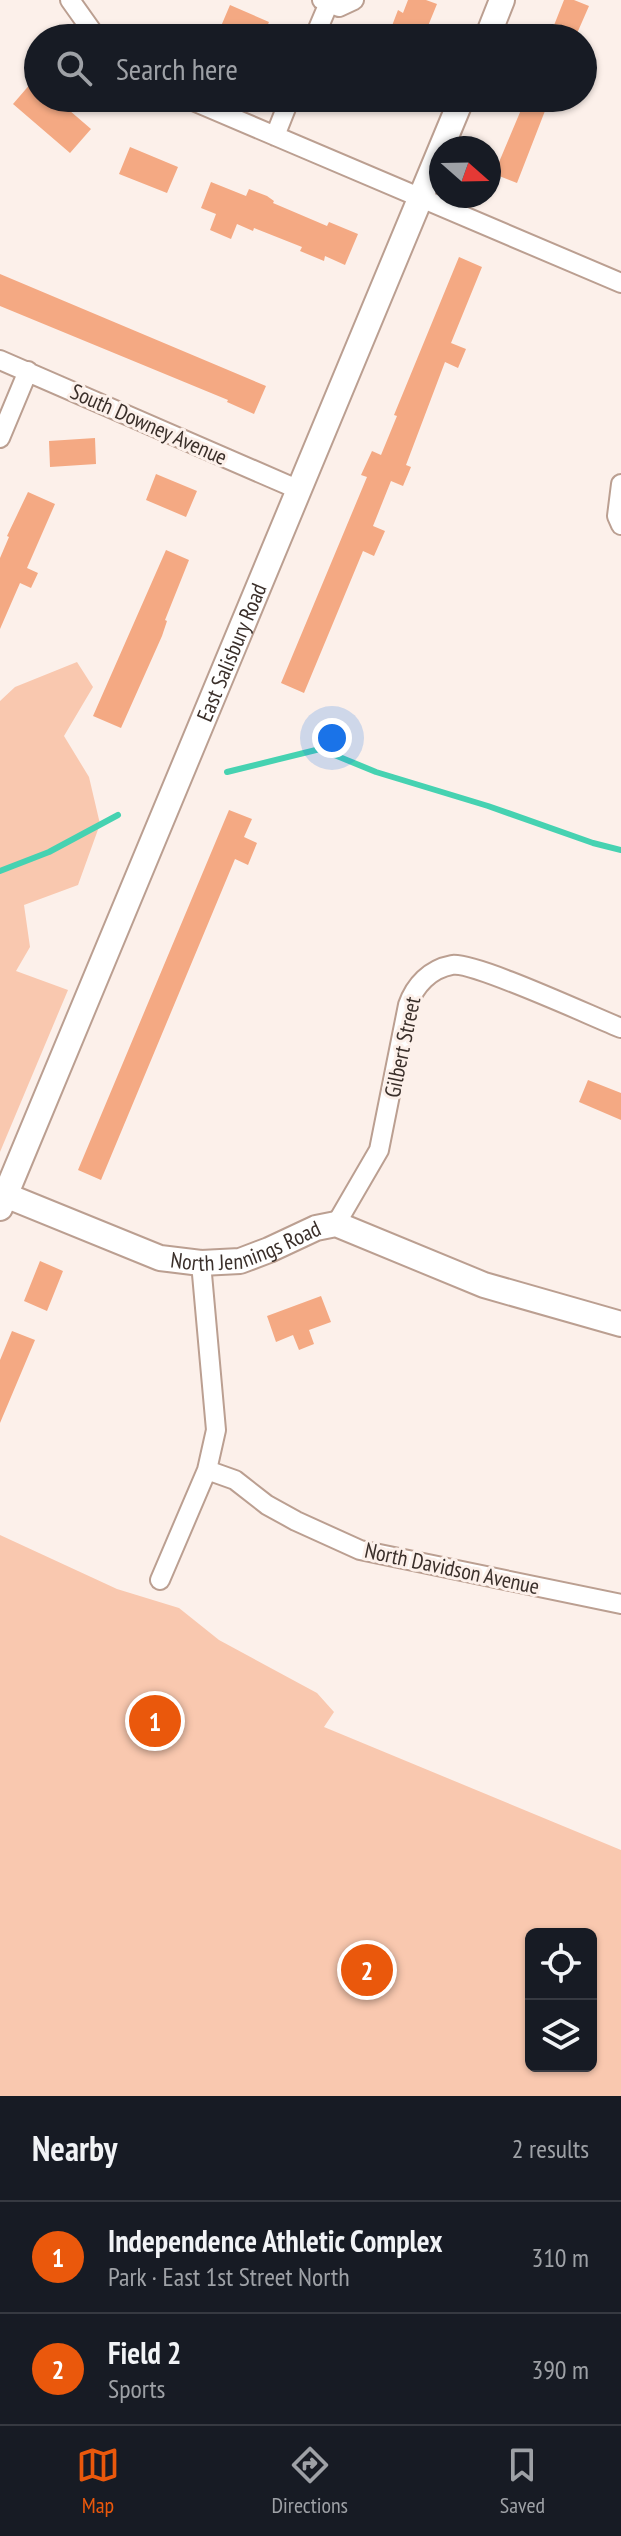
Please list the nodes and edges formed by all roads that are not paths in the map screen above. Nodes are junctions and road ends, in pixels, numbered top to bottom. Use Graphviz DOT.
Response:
graph roads {
  1 [pos="70,0"];
  2 [pos="354,0"];
  3 [pos="502,0"];
  4 [pos="325,2"];
  5 [pos="87,24"];
  6 [pos="318,24"];
  7 [pos="493,24"];
  8 [pos="219,112"];
  9 [pos="284,112"];
  10 [pos="456,112"];
  11 [pos="275,136"];
  12 [pos="420,198"];
  13 [pos="621,283"];
  14 [pos="0,360"];
  15 [pos="28,371"];
  16 [pos="0,438"];
  17 [pos="621,484"];
  18 [pos="297,489"];
  19 [pos="621,525"];
  20 [pos="621,1028"];
  21 [pos="3,1201"];
  22 [pos="336,1224"];
  23 [pos="201,1263"];
  24 [pos="621,1324"];
  25 [pos="207,1470"];
  26 [pos="160,1580"];
  27 [pos="621,1604"];
  1 -- 5 [label="street"];
  2 -- 4 [label="street"];
  3 -- 7 [label="street"];
  4 -- 6 [label="street"];
  8 -- 11 [label="street"];
  9 -- 11 [label="street"];
  10 -- 12 [label="street, East Salisbury Road"];
  11 -- 12 [label="street"];
  12 -- 13 [label="street"];
  12 -- 18 [label="street, East Salisbury Road"];
  14 -- 15 [label="street, South Downey Avenue"];
  15 -- 16 [label="street"];
  15 -- 18 [label="street, South Downey Avenue"];
  17 -- 19 [label="street"];
  18 -- 21 [label="street, East Salisbury Road"];
  20 -- 22 [label="street, Gilbert Street"];
  21 -- 23 [label="street, North Jennings Road"];
  22 -- 23 [label="street, North Jennings Road"];
  22 -- 24 [label="street, North Jennings Road"];
  23 -- 25 [label="street"];
  25 -- 26 [label="street"];
  25 -- 27 [label="street, North Davidson Avenue"];
}
